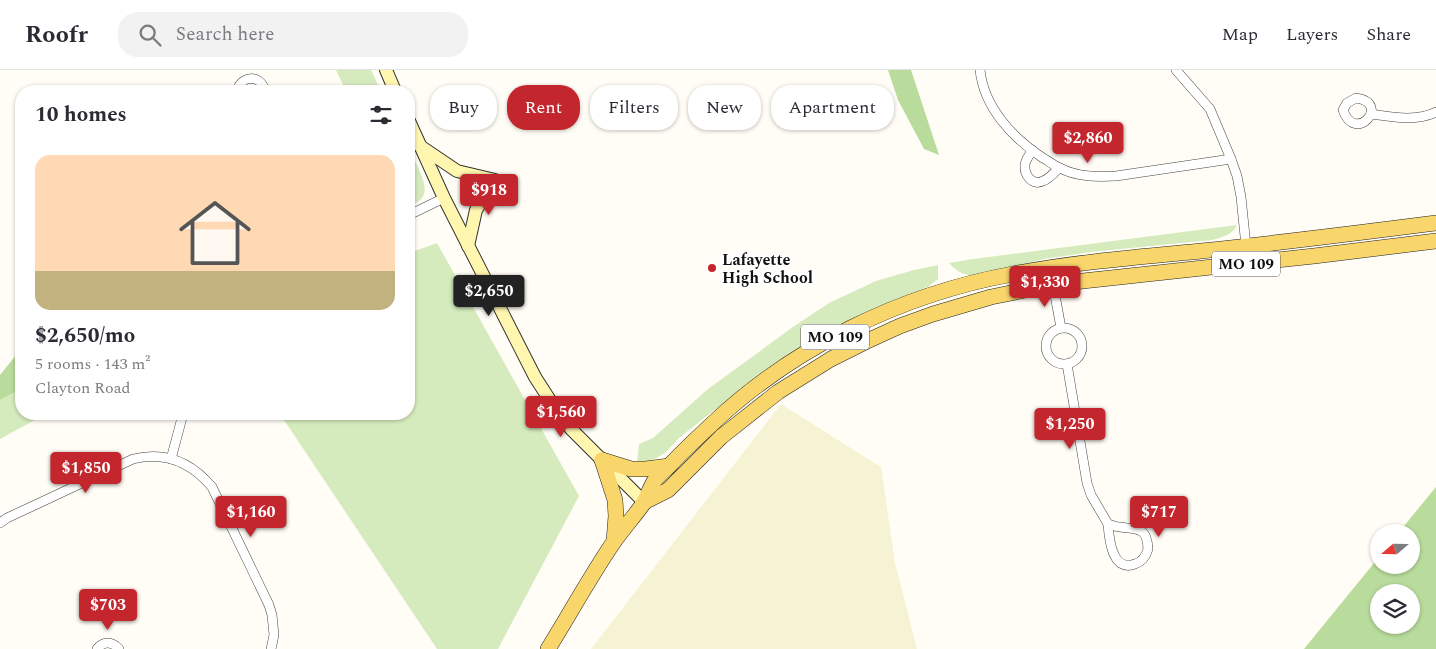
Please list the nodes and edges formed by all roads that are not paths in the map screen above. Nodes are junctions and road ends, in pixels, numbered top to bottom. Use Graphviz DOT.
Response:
graph roads {
  1 [pos="386,70"];
  2 [pos="980,70"];
  3 [pos="1176,70"];
  4 [pos="249,74"];
  5 [pos="240,85"];
  6 [pos="262,85"];
  7 [pos="393,85"];
  8 [pos="1436,112"];
  9 [pos="1371,114"];
  10 [pos="415,135"];
  11 [pos="420,146"];
  12 [pos="1032,150"];
  13 [pos="1231,159"];
  14 [pos="1059,168"];
  15 [pos="444,198"];
  16 [pos="415,212"];
  17 [pos="1436,223"];
  18 [pos="1436,241"];
  19 [pos="468,246"];
  20 [pos="1246,246"];
  21 [pos="1078,264"];
  22 [pos="1055,284"];
  23 [pos="1061,328"];
  24 [pos="1067,364"];
  25 [pos="181,420"];
  26 [pos="171,459"];
  27 [pos="602,460"];
  28 [pos="668,466"];
  29 [pos="644,502"];
  30 [pos="0,523"];
  31 [pos="1108,524"];
  32 [pos="614,542"];
  33 [pos="96,649"];
  34 [pos="119,649"];
  35 [pos="271,649"];
  36 [pos="548,649"];
  1 -- 7 [label="main road"];
  2 -- 12 [label="street"];
  3 -- 13 [label="street"];
  4 -- 5 [label="street"];
  4 -- 6 [label="street"];
  8 -- 9 [label="street"];
  10 -- 11 [label="main road"];
  11 -- 15 [label="main road"];
  11 -- 19 [label="main road"];
  12 -- 14 [label="street"];
  12 -- 14 [label="street"];
  13 -- 14 [label="street"];
  13 -- 20 [label="street"];
  15 -- 16 [label="street"];
  15 -- 19 [label="main road"];
  17 -- 20 [label="main road, MO 109"];
  18 -- 22 [label="main road, MO 109"];
  19 -- 27 [label="main road"];
  20 -- 21 [label="main road, MO 109"];
  21 -- 22 [label="main road"];
  21 -- 28 [label="main road, MO 109"];
  22 -- 23 [label="street"];
  22 -- 29 [label="main road, MO 109"];
  23 -- 24 [label="street"];
  23 -- 24 [label="street"];
  24 -- 31 [label="street"];
  25 -- 26 [label="street"];
  26 -- 30 [label="street"];
  26 -- 35 [label="street"];
  27 -- 28 [label="main road"];
  27 -- 29 [label="main road"];
  27 -- 32 [label="main road"];
  28 -- 29 [label="main road, MO 109"];
  29 -- 32 [label="main road, MO 109"];
  31 -- 31 [label="street"];
  32 -- 36 [label="main road, MO 109"];
  33 -- 34 [label="street"];
}
